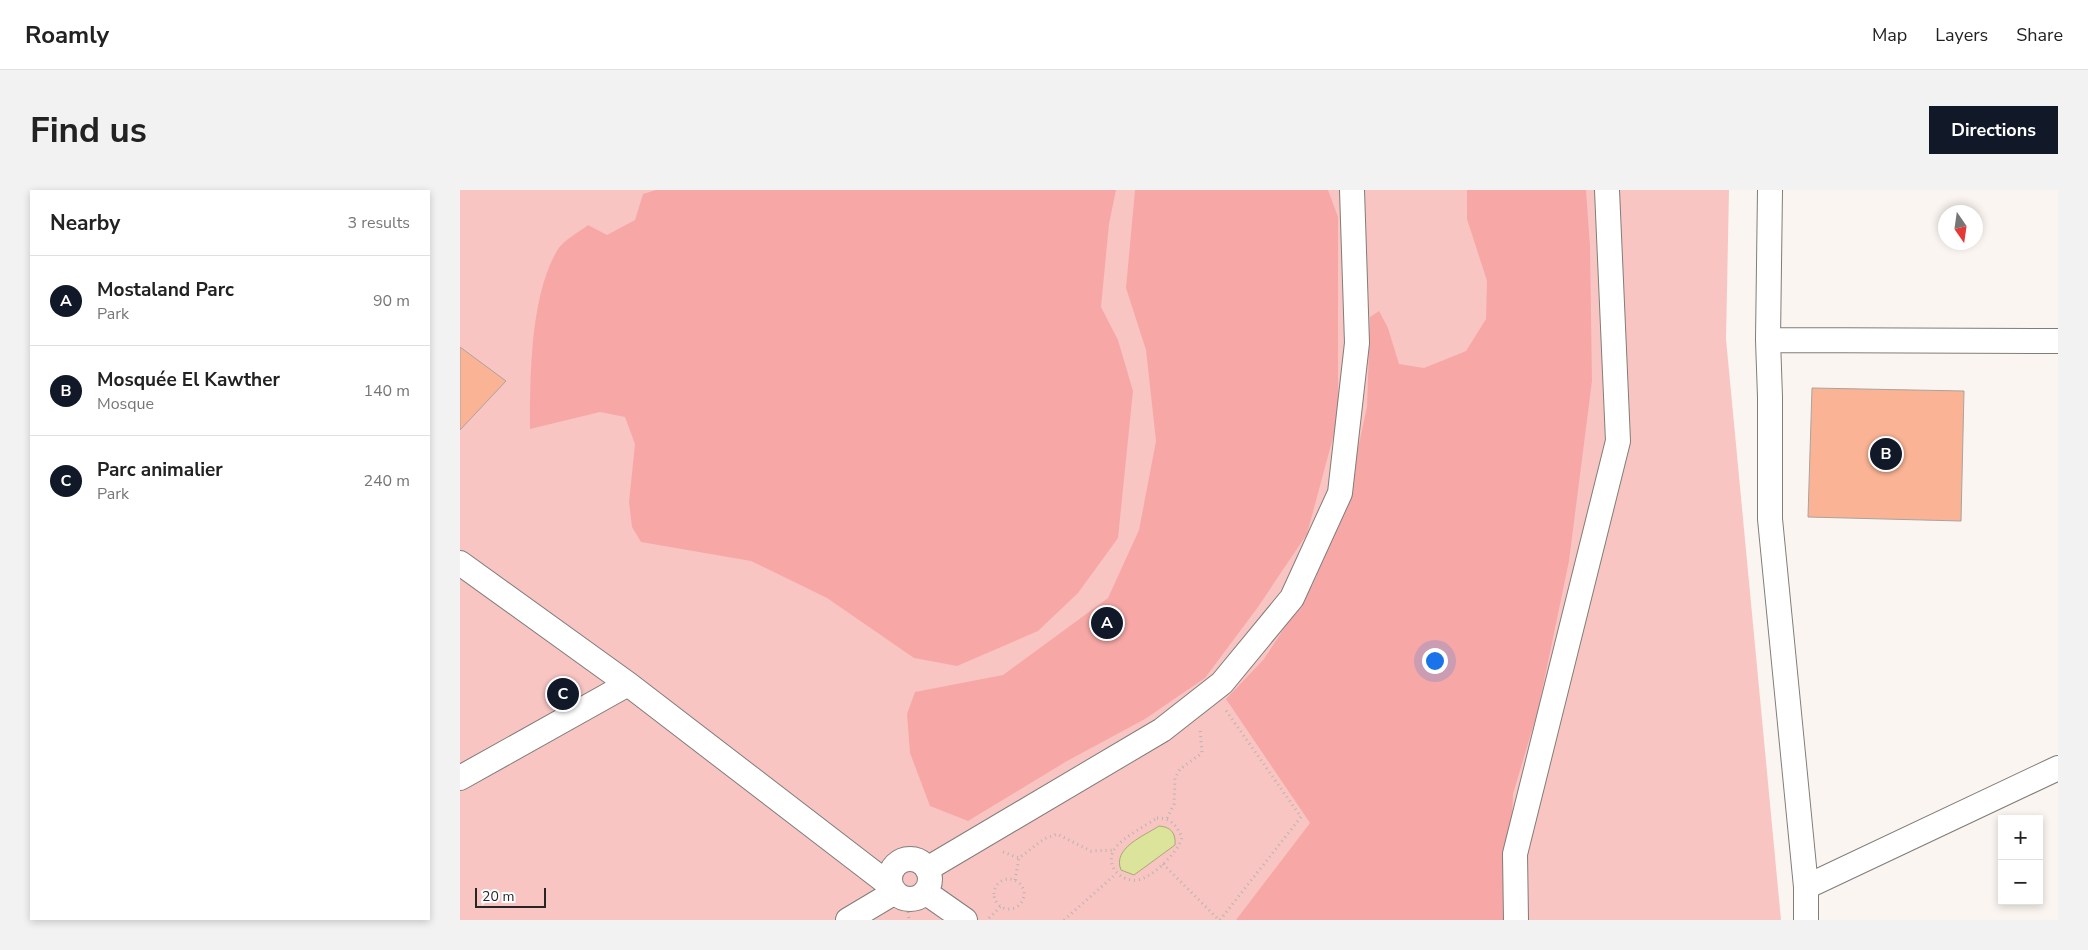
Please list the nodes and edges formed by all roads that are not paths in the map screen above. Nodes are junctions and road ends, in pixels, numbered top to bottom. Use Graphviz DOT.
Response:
graph roads {
  1 [pos="1352,190"];
  2 [pos="1607,190"];
  3 [pos="1770,190"];
  4 [pos="1768,340"];
  5 [pos="2058,341"];
  6 [pos="460,563"];
  7 [pos="628,684"];
  8 [pos="2058,768"];
  9 [pos="460,778"];
  10 [pos="927,869"];
  11 [pos="1806,887"];
  12 [pos="893,889"];
  13 [pos="925,892"];
  14 [pos="848,920"];
  15 [pos="965,920"];
  16 [pos="1516,920"];
  17 [pos="1806,920"];
  1 -- 10 [label="street"];
  2 -- 16 [label="street"];
  3 -- 4 [label="street"];
  4 -- 5 [label="street"];
  4 -- 11 [label="street"];
  6 -- 7 [label="street"];
  7 -- 9 [label="street"];
  7 -- 12 [label="street"];
  8 -- 11 [label="street"];
  10 -- 12 [label="street"];
  10 -- 13 [label="street"];
  11 -- 17 [label="street"];
  12 -- 13 [label="street"];
  12 -- 14 [label="street"];
  13 -- 15 [label="street"];
}
